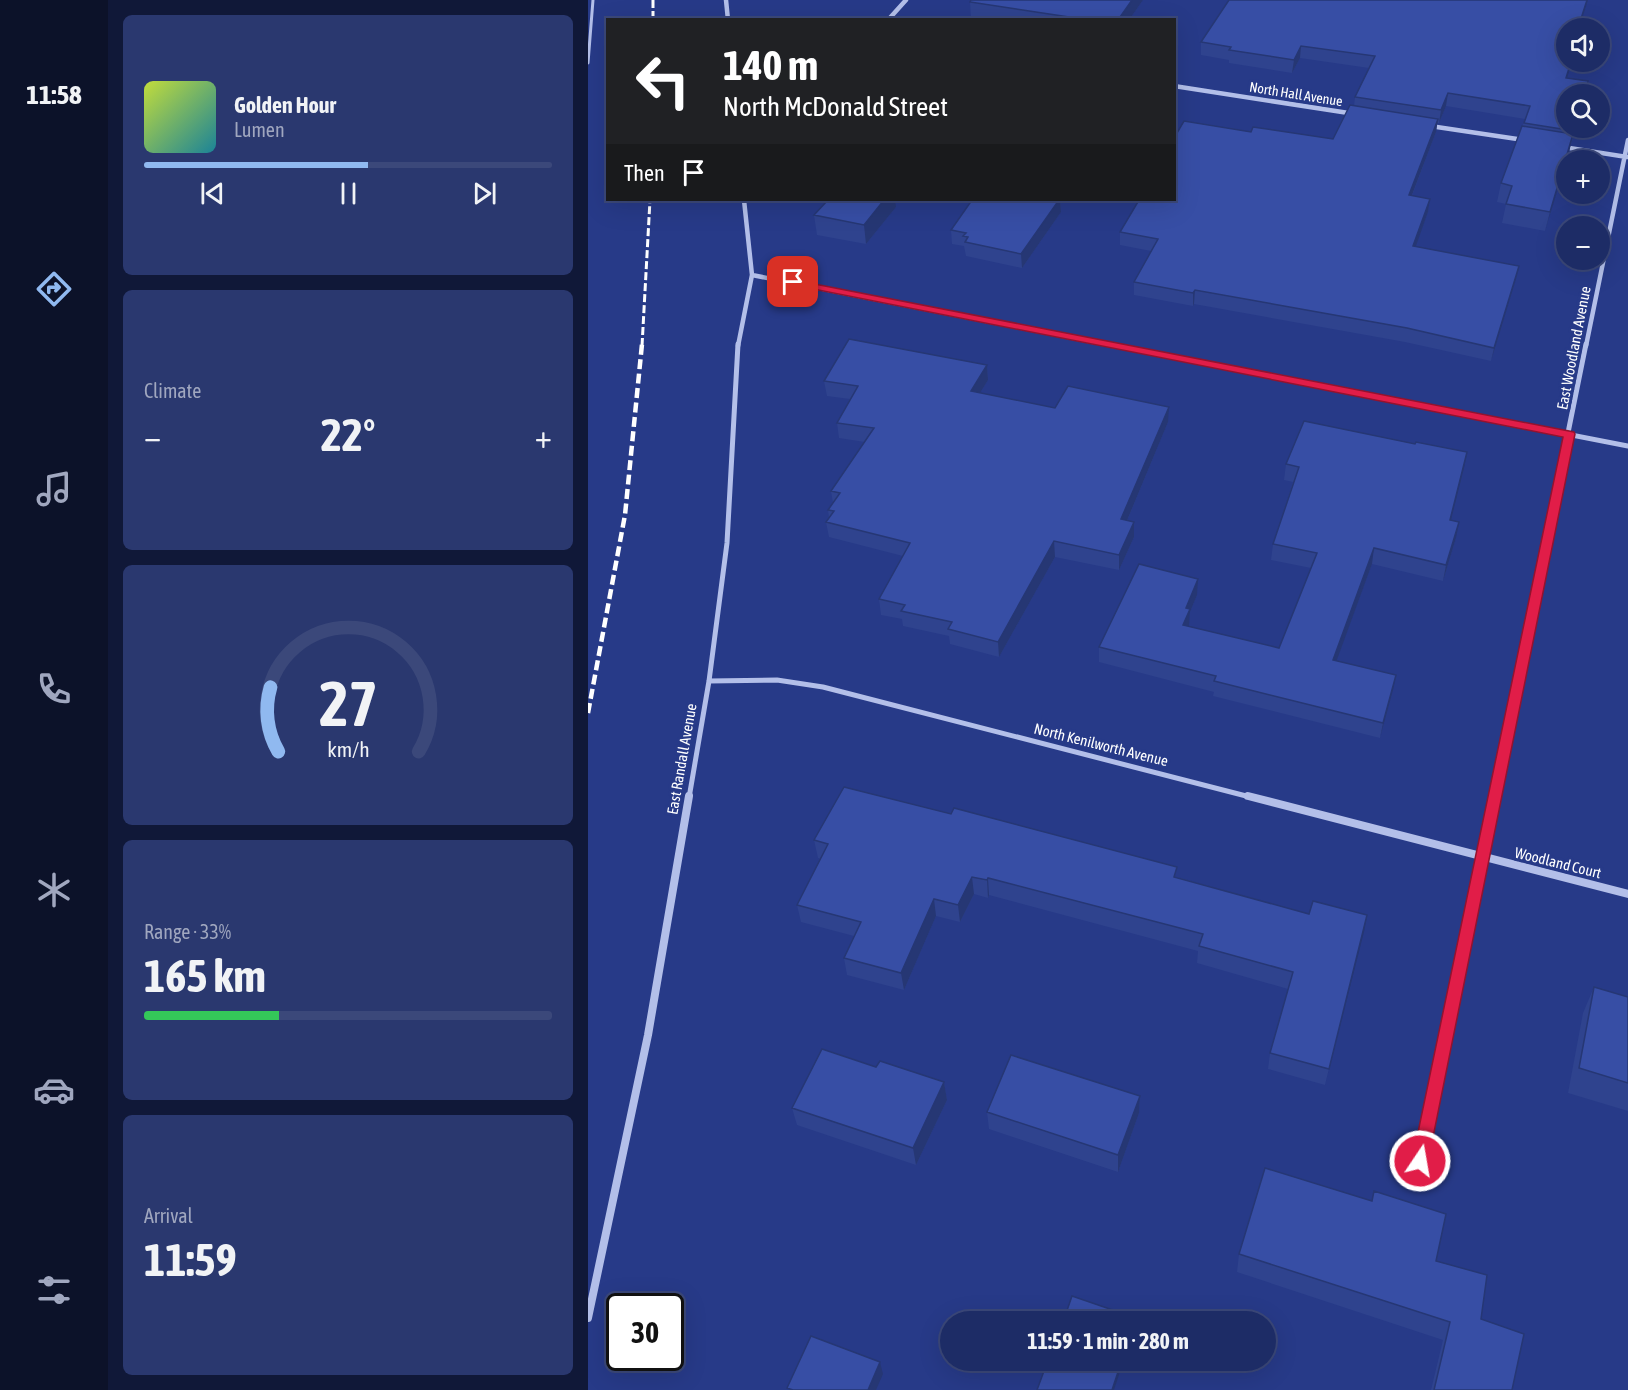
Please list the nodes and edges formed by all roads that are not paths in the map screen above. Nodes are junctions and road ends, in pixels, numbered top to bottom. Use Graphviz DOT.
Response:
graph roads {
  1 [pos="593,0"];
  2 [pos="726,0"];
  3 [pos="906,0"];
  4 [pos="728,18"];
  5 [pos="890,18"];
  6 [pos="588,63"];
  7 [pos="1176,86"];
  8 [pos="1364,115"];
  9 [pos="1423,125"];
  10 [pos="1628,140"];
  11 [pos="1530,141"];
  12 [pos="1553,145"];
  13 [pos="1626,156"];
  14 [pos="744,201"];
  15 [pos="752,275"];
  16 [pos="1570,434"];
  17 [pos="1628,446"];
  18 [pos="709,681"];
  19 [pos="1482,858"];
  20 [pos="1628,894"];
  21 [pos="1420,1161"];
  22 [pos="588,1318"];
  1 -- 6 [label="lane"];
  2 -- 4 [label="street"];
  3 -- 5 [label="street"];
  7 -- 8 [label="street, North Hall Avenue"];
  9 -- 11 [label="street"];
  10 -- 13 [label="street, East Woodland Avenue"];
  12 -- 13 [label="street"];
  13 -- 16 [label="street, East Woodland Avenue"];
  14 -- 15 [label="street, East Randall Avenue"];
  15 -- 16 [label="street"];
  15 -- 18 [label="street, East Randall Avenue"];
  16 -- 17 [label="street"];
  16 -- 19 [label="street, East Woodland Avenue"];
  18 -- 19 [label="street, North Kenilworth Avenue"];
  18 -- 22 [label="street, East Randall Avenue"];
  19 -- 20 [label="street, Woodland Court"];
  19 -- 21 [label="street, East Woodland Avenue"];
}
